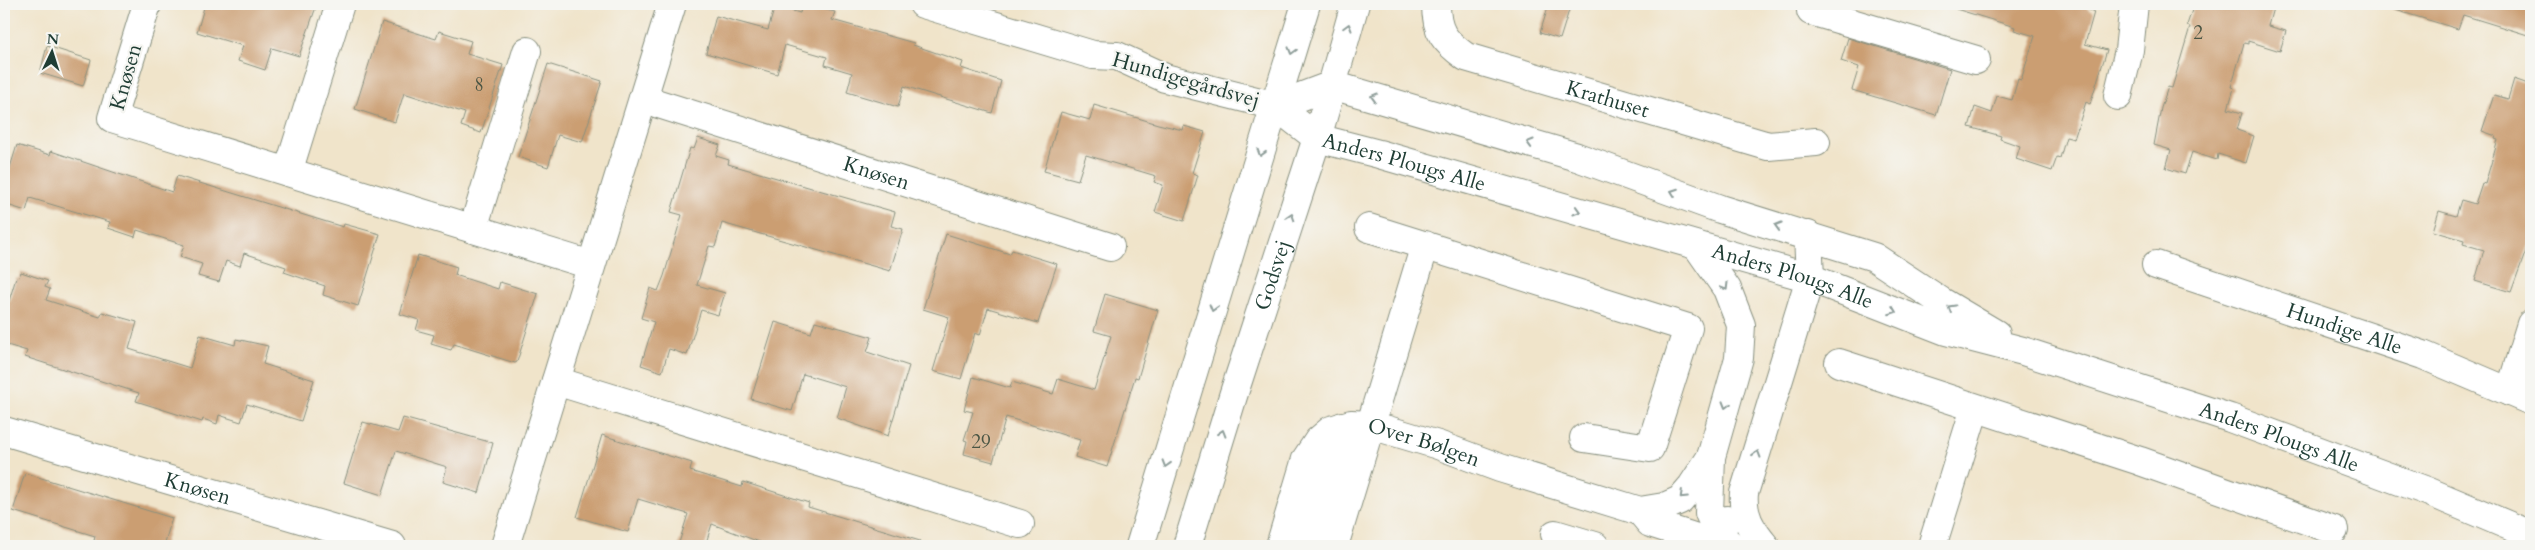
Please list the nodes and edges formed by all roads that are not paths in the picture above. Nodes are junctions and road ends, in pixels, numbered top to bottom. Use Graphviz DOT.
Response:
graph roads {
  1 [pos="147,4"];
  2 [pos="340,4"];
  3 [pos="672,4"];
  4 [pos="923,4"];
  5 [pos="1306,4"];
  6 [pos="1355,4"];
  7 [pos="1436,4"];
  8 [pos="2134,4"];
  9 [pos="1811,11"];
  10 [pos="528,51"];
  11 [pos="1976,60"];
  12 [pos="1332,85"];
  13 [pos="2118,96"];
  14 [pos="643,99"];
  15 [pos="1276,106"];
  16 [pos="1317,138"];
  17 [pos="1816,142"];
  18 [pos="288,172"];
  19 [pos="1369,228"];
  20 [pos="473,229"];
  21 [pos="1808,235"];
  22 [pos="1425,245"];
  23 [pos="1697,246"];
  24 [pos="1110,247"];
  25 [pos="2156,264"];
  26 [pos="591,265"];
  27 [pos="1810,278"];
  28 [pos="2531,324"];
  29 [pos="2023,351"];
  30 [pos="1839,363"];
  31 [pos="556,381"];
  32 [pos="2521,396"];
  33 [pos="1975,408"];
  34 [pos="1370,425"];
  35 [pos="1343,426"];
  36 [pos="4,431"];
  37 [pos="1584,438"];
  38 [pos="1711,457"];
  39 [pos="1744,493"];
  40 [pos="1640,511"];
  41 [pos="1020,524"];
  42 [pos="2334,530"];
  43 [pos="1554,534"];
  44 [pos="2531,535"];
  45 [pos="1725,540"];
  46 [pos="392,546"];
  47 [pos="505,546"];
  48 [pos="1140,546"];
  49 [pos="1187,546"];
  50 [pos="1280,546"];
  51 [pos="1306,546"];
  52 [pos="1334,546"];
  53 [pos="1595,546"];
  54 [pos="1765,546"];
  55 [pos="1932,546"];
  1 -- 18 [label="street, Knøsen"];
  2 -- 18 [label="street"];
  3 -- 14 [label="street"];
  4 -- 15 [label="street, Hundigegårdsvej"];
  5 -- 15 [label="street, one-way"];
  12 -- 6 [label="street, Godsvej, one-way"];
  7 -- 17 [label="street, Krathuset"];
  8 -- 13 [label="street"];
  9 -- 11 [label="street"];
  10 -- 20 [label="street"];
  12 -- 15 [label="street"];
  12 -- 16 [label="street, Godsvej"];
  21 -- 12 [label="street, Anders Plougs Alle, one-way"];
  14 -- 24 [label="street, Knøsen"];
  14 -- 26 [label="street"];
  15 -- 16 [label="street, Anders Plougs Alle"];
  15 -- 48 [label="street, one-way"];
  16 -- 23 [label="street, Anders Plougs Alle, one-way"];
  49 -- 16 [label="street, Godsvej, one-way"];
  18 -- 20 [label="street, Knøsen"];
  19 -- 22 [label="street"];
  20 -- 26 [label="street, Knøsen"];
  21 -- 27 [label="street"];
  29 -- 21 [label="street, Anders Plougs Alle, one-way"];
  22 -- 34 [label="street"];
  22 -- 37 [label="street"];
  23 -- 27 [label="street, Anders Plougs Alle"];
  23 -- 38 [label="street, one-way"];
  25 -- 32 [label="street, Hundige Alle"];
  26 -- 31 [label="street"];
  27 -- 29 [label="street, Anders Plougs Alle, one-way"];
  39 -- 27 [label="street, one-way"];
  28 -- 32 [label="street"];
  29 -- 44 [label="street, Anders Plougs Alle"];
  30 -- 33 [label="street"];
  31 -- 41 [label="street"];
  31 -- 47 [label="street"];
  33 -- 42 [label="street"];
  33 -- 55 [label="street"];
  34 -- 35 [label="street, Over Bølgen"];
  34 -- 40 [label="street, Over Bølgen"];
  34 -- 52 [label="street"];
  35 -- 50 [label="street, Over Bølgen"];
  35 -- 51 [label="street"];
  36 -- 46 [label="street, Knøsen"];
  38 -- 40 [label="street, one-way"];
  38 -- 45 [label="street"];
  39 -- 45 [label="street"];
  39 -- 54 [label="street"];
  40 -- 45 [label="street"];
  43 -- 53 [label="street"];
}
